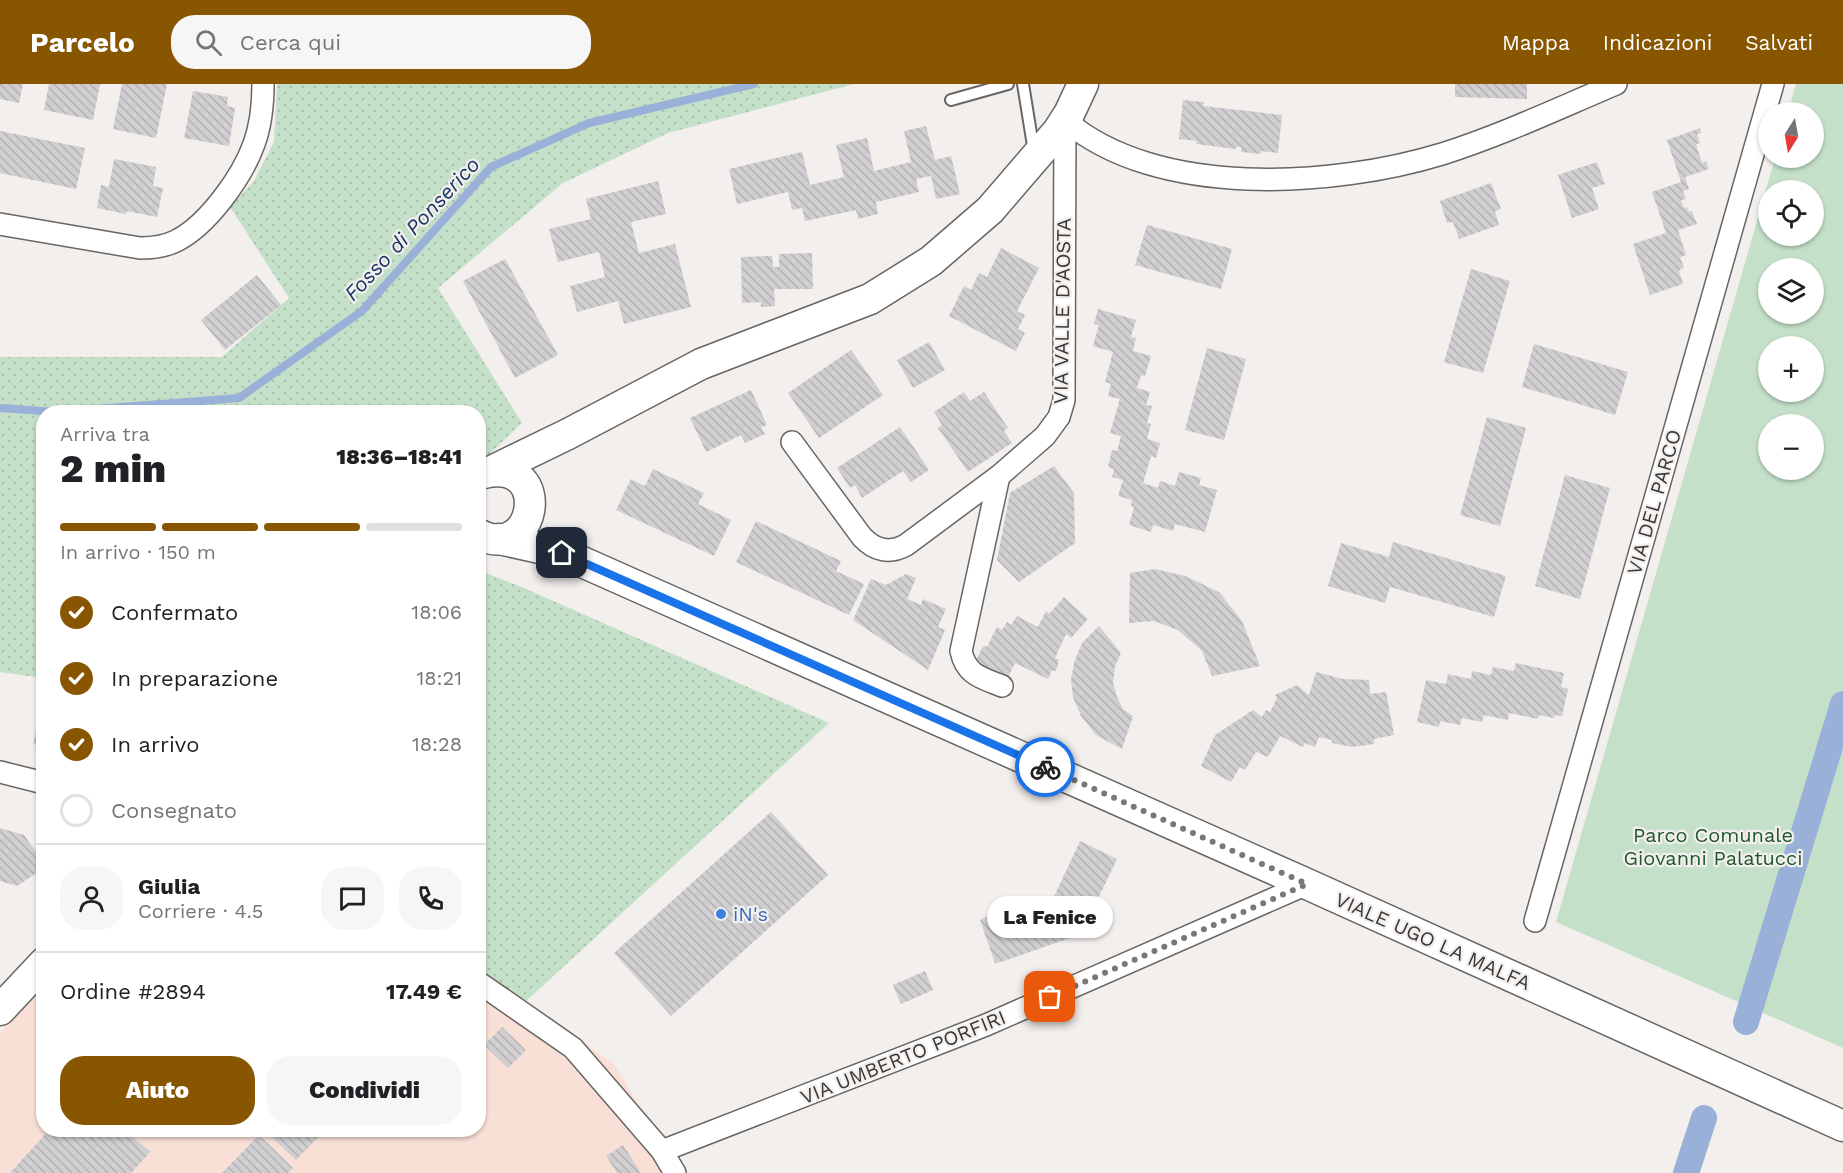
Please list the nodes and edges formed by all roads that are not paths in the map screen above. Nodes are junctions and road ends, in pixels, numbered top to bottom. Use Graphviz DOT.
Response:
graph roads {
  1 [pos="263,84"];
  2 [pos="1008,84"];
  3 [pos="1023,84"];
  4 [pos="1083,84"];
  5 [pos="1616,84"];
  6 [pos="1773,84"];
  7 [pos="951,100"];
  8 [pos="1065,120"];
  9 [pos="1035,156"];
  10 [pos="0,224"];
  11 [pos="568,434"];
  12 [pos="792,442"];
  13 [pos="486,473"];
  14 [pos="999,476"];
  15 [pos="528,496"];
  16 [pos="486,536"];
  17 [pos="486,536"];
  18 [pos="562,553"];
  19 [pos="1002,686"];
  20 [pos="0,772"];
  21 [pos="36,781"];
  22 [pos="1307,884"];
  23 [pos="1535,921"];
  24 [pos="36,972"];
  25 [pos="486,988"];
  26 [pos="0,1010"];
  27 [pos="1843,1126"];
  28 [pos="662,1151"];
  29 [pos="675,1173"];
  1 -- 10 [label="street"];
  2 -- 7 [label="lane"];
  3 -- 9 [label="lane"];
  4 -- 8 [label="street"];
  5 -- 8 [label="street"];
  6 -- 23 [label="street, VIA DEL PARCO"];
  8 -- 9 [label="street"];
  8 -- 14 [label="street, VIA VALLE D'AOSTA"];
  9 -- 11 [label="street"];
  11 -- 13 [label="street"];
  11 -- 15 [label="street"];
  12 -- 14 [label="street, VIA VALLE D'AOSTA"];
  13 -- 15 [label="street"];
  14 -- 19 [label="street"];
  15 -- 16 [label="street"];
  15 -- 18 [label="street"];
  17 -- 18 [label="street, VIALE UGO LA MALFA"];
  18 -- 22 [label="street, VIALE UGO LA MALFA"];
  20 -- 21 [label="street"];
  22 -- 27 [label="street, VIALE UGO LA MALFA"];
  22 -- 28 [label="street, VIA UMBERTO PORFIRI"];
  24 -- 26 [label="street"];
  25 -- 28 [label="street"];
  28 -- 29 [label="street"];
}
